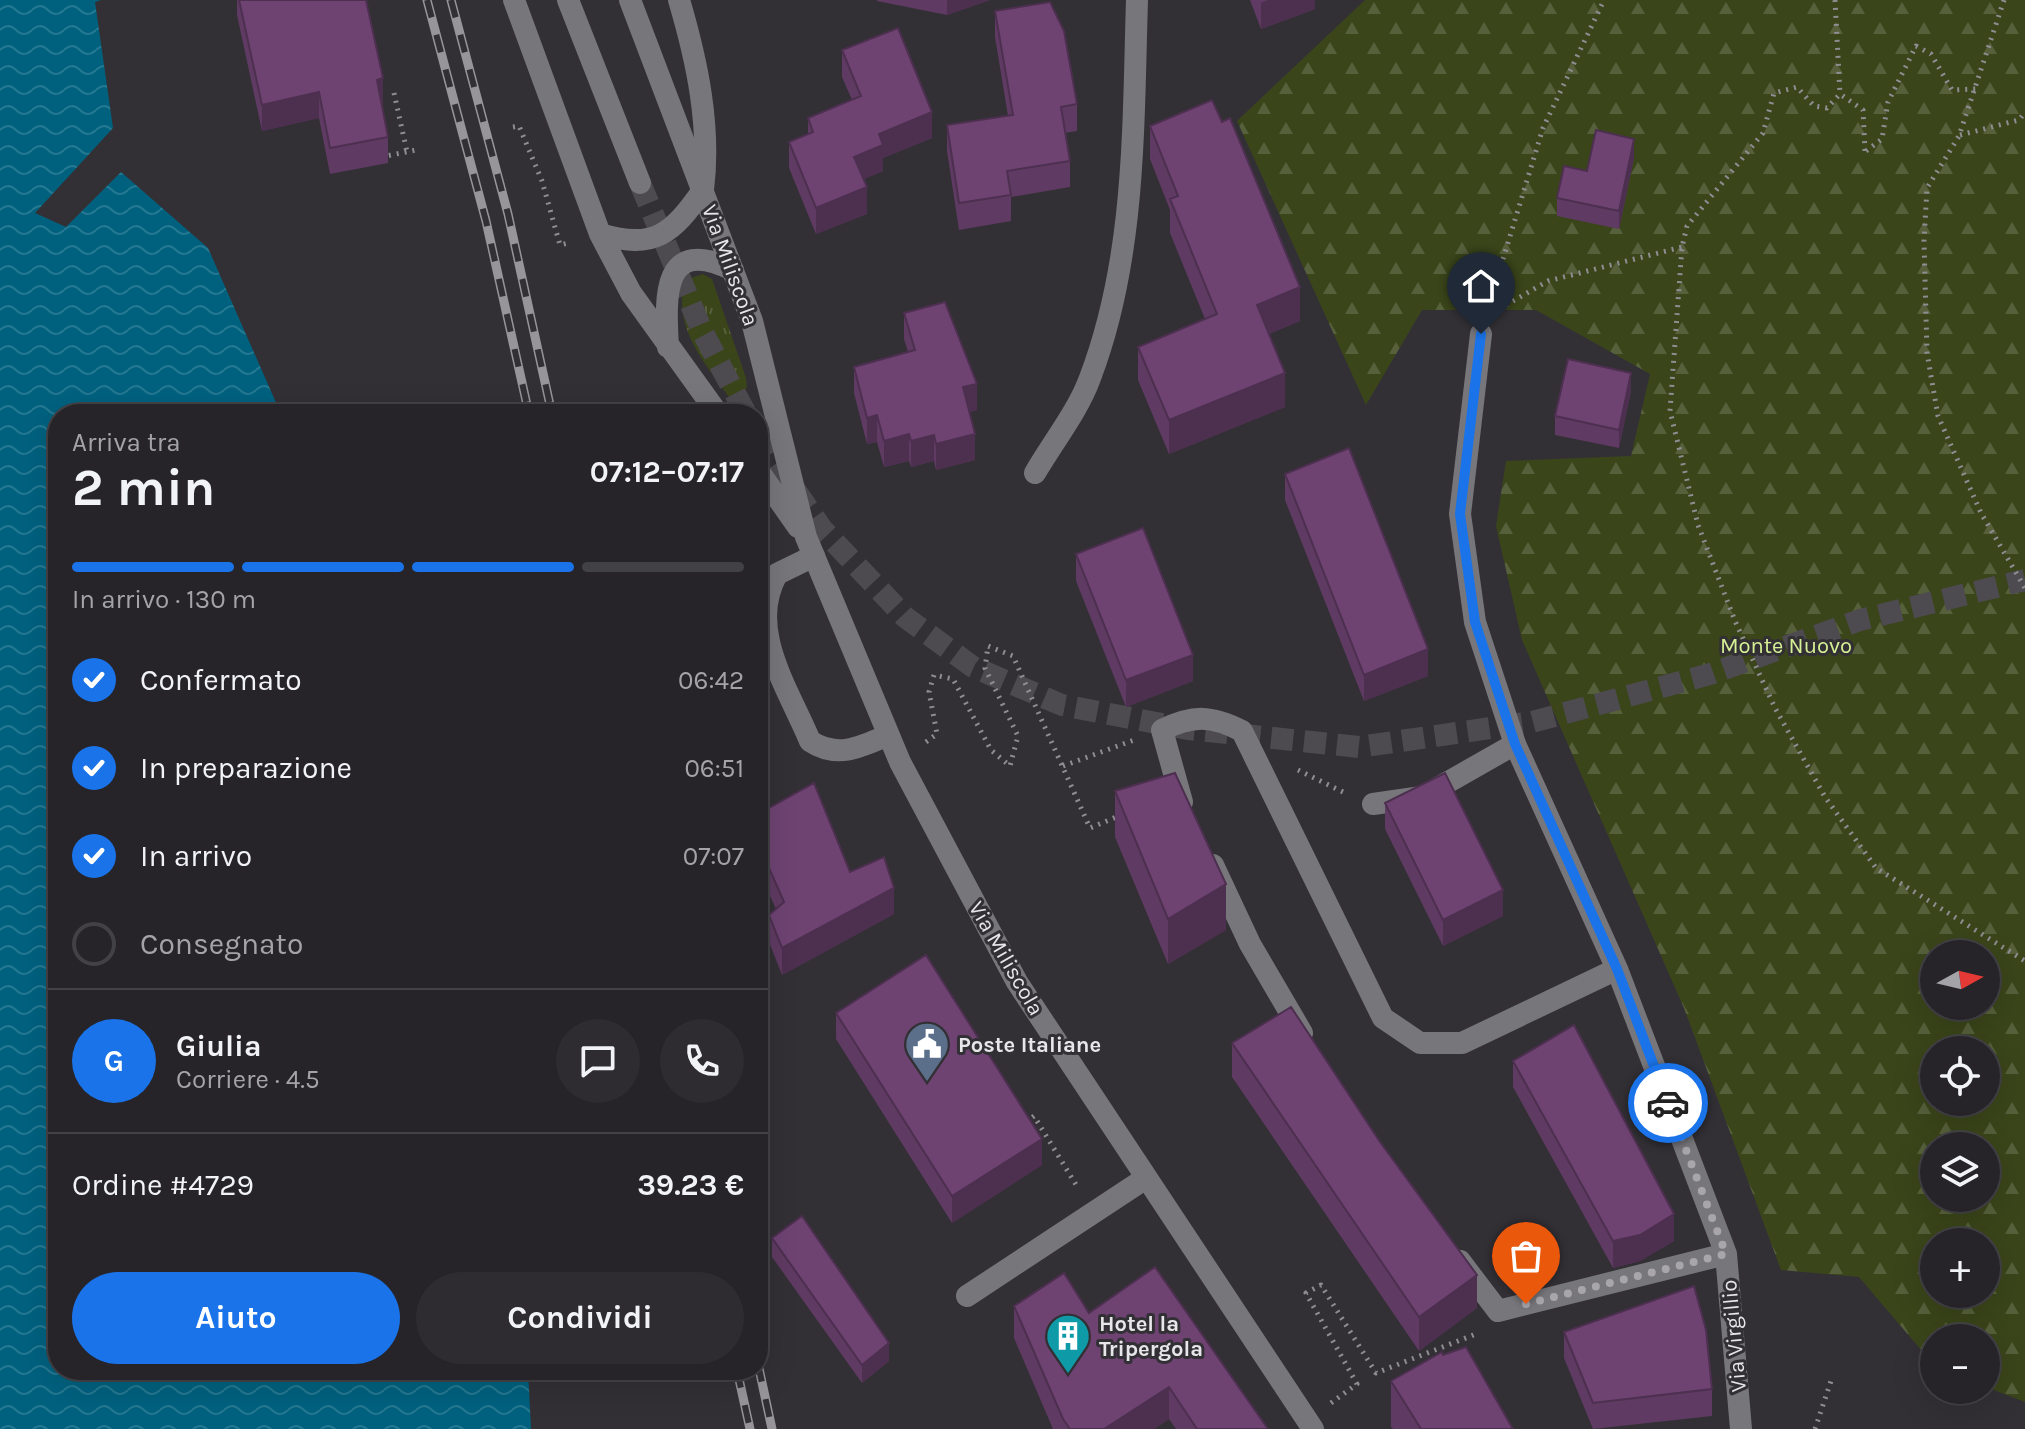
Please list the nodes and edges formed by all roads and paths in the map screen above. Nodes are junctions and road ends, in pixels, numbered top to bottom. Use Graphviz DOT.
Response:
graph roads {
  1 [pos="514,0"];
  2 [pos="568,0"];
  3 [pos="630,0"];
  4 [pos="679,0"];
  5 [pos="1137,0"];
  6 [pos="1604,0"];
  7 [pos="1835,0"];
  8 [pos="2004,0"];
  9 [pos="1976,89"];
  10 [pos="394,93"];
  11 [pos="1840,94"];
  12 [pos="2025,112"];
  13 [pos="513,127"];
  14 [pos="1959,136"];
  15 [pos="416,150"];
  16 [pos="407,152"];
  17 [pos="366,161"];
  18 [pos="640,183"];
  19 [pos="703,190"];
  20 [pos="600,234"];
  21 [pos="560,245"];
  22 [pos="1682,247"];
  23 [pos="733,270"];
  24 [pos="1481,334"];
  25 [pos="668,347"];
  26 [pos="711,404"];
  27 [pos="1035,473"];
  28 [pos="768,485"];
  29 [pos="810,547"];
  30 [pos="2025,588"];
  31 [pos="768,595"];
  32 [pos="768,641"];
  33 [pos="1162,730"];
  34 [pos="888,735"];
  35 [pos="1515,744"];
  36 [pos="1287,761"];
  37 [pos="900,762"];
  38 [pos="1063,766"];
  39 [pos="1177,791"];
  40 [pos="1373,804"];
  41 [pos="1190,819"];
  42 [pos="1204,846"];
  43 [pos="2025,961"];
  44 [pos="1617,969"];
  45 [pos="1310,1046"];
  46 [pos="1019,1127"];
  47 [pos="1146,1178"];
  48 [pos="1093,1212"];
  49 [pos="1445,1240"];
  50 [pos="1726,1254"];
  51 [pos="967,1296"];
  52 [pos="1498,1311"];
  53 [pos="1832,1378"];
  54 [pos="1310,1424"];
  55 [pos="1741,1429"];
  56 [pos="1815,1429"];
  1 -- 20 [label="street"];
  2 -- 18 [label="street"];
  3 -- 19 [label="street, Via Miliscola"];
  4 -- 19 [label="street"];
  5 -- 27 [label="street"];
  6 -- 22 [label="path"];
  7 -- 11 [label="path"];
  8 -- 9 [label="path"];
  9 -- 11 [label="path"];
  9 -- 14 [label="path"];
  10 -- 16 [label="path"];
  11 -- 22 [label="path"];
  12 -- 14 [label="path"];
  13 -- 21 [label="path"];
  14 -- 30 [label="path"];
  15 -- 16 [label="path"];
  16 -- 17 [label="path"];
  19 -- 20 [label="street"];
  19 -- 23 [label="street, Via Miliscola"];
  20 -- 25 [label="street"];
  22 -- 43 [label="path"];
  23 -- 25 [label="street"];
  23 -- 29 [label="street, Via Miliscola"];
  24 -- 35 [label="street, Via Virgillio"];
  25 -- 26 [label="street"];
  28 -- 29 [label="street, Via Miliscola"];
  29 -- 31 [label="street"];
  29 -- 34 [label="street, Via Miliscola"];
  32 -- 34 [label="street"];
  33 -- 38 [label="path"];
  33 -- 39 [label="street"];
  33 -- 44 [label="street"];
  34 -- 37 [label="street, Via Miliscola"];
  35 -- 40 [label="street"];
  35 -- 44 [label="street, Via Virgillio"];
  36 -- 40 [label="path"];
  37 -- 38 [label="path"];
  37 -- 47 [label="street, Via Miliscola"];
  38 -- 39 [label="path"];
  39 -- 41 [label="street"];
  42 -- 45 [label="street"];
  44 -- 50 [label="street, Via Virgillio"];
  46 -- 48 [label="path"];
  47 -- 48 [label="street"];
  47 -- 54 [label="street, Via Miliscola"];
  48 -- 51 [label="street"];
  49 -- 52 [label="street"];
  50 -- 52 [label="street"];
  50 -- 55 [label="street, Via Virgillio"];
  52 -- 54 [label="path"];
  53 -- 56 [label="path"];
}
